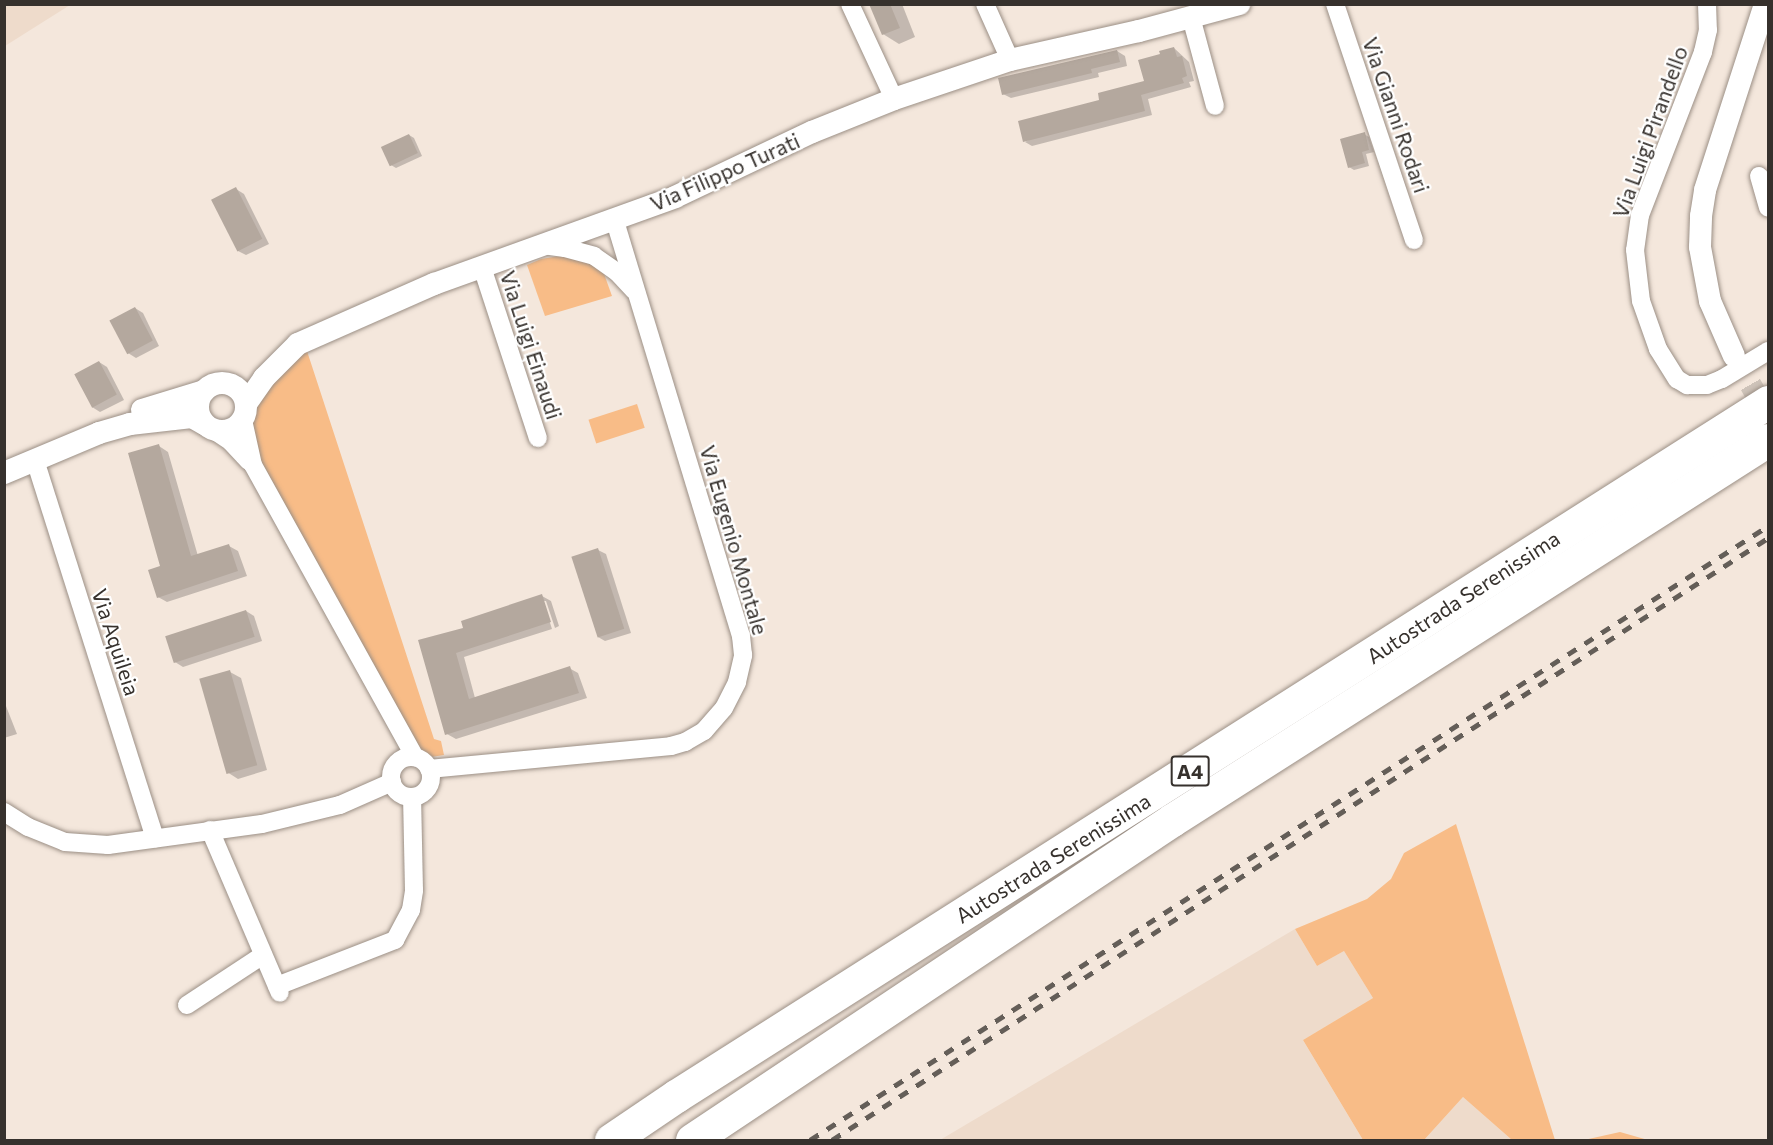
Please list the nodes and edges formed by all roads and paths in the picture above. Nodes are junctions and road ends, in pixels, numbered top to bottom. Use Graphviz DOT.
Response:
graph roads {
  1 [pos="850,4"];
  2 [pos="985,4"];
  3 [pos="1239,4"];
  4 [pos="1335,4"];
  5 [pos="1707,4"];
  6 [pos="1765,4"];
  7 [pos="1191,17"];
  8 [pos="1011,60"];
  9 [pos="894,99"];
  10 [pos="1215,106"];
  11 [pos="1759,176"];
  12 [pos="1768,208"];
  13 [pos="614,219"];
  14 [pos="1414,240"];
  15 [pos="543,245"];
  16 [pos="482,267"];
  17 [pos="637,293"];
  18 [pos="294,346"];
  19 [pos="1768,351"];
  20 [pos="1734,356"];
  21 [pos="214,386"];
  22 [pos="1768,402"];
  23 [pos="244,412"];
  24 [pos="208,427"];
  25 [pos="101,432"];
  26 [pos="538,438"];
  27 [pos="1768,440"];
  28 [pos="35,460"];
  29 [pos="253,465"];
  30 [pos="4,473"];
  31 [pos="422,763"];
  32 [pos="392,782"];
  33 [pos="412,796"];
  34 [pos="4,812"];
  35 [pos="210,830"];
  36 [pos="155,838"];
  37 [pos="263,955"];
  38 [pos="187,1005"];
  39 [pos="611,1140"];
  40 [pos="692,1140"];
  1 -- 9 [label="street"];
  2 -- 8 [label="street"];
  3 -- 7 [label="street, Via Filippo Turati"];
  4 -- 14 [label="street, Via Gianni Rodari"];
  5 -- 19 [label="street, Via Luigi Pirandello"];
  6 -- 20 [label="street"];
  7 -- 8 [label="street, Via Filippo Turati"];
  7 -- 10 [label="street"];
  8 -- 9 [label="street, Via Filippo Turati"];
  9 -- 13 [label="street, Via Filippo Turati"];
  11 -- 12 [label="street"];
  13 -- 15 [label="street, Via Filippo Turati"];
  13 -- 17 [label="street, Via Eugenio Montale"];
  15 -- 16 [label="street, Via Filippo Turati"];
  15 -- 17 [label="street, Via Eugenio Montale"];
  16 -- 18 [label="street, Via Filippo Turati"];
  16 -- 26 [label="street, Via Luigi Einaudi"];
  17 -- 31 [label="street, Via Eugenio Montale"];
  18 -- 21 [label="street"];
  18 -- 23 [label="street, Via Filippo Turati"];
  21 -- 23 [label="street"];
  21 -- 24 [label="street"];
  21 -- 25 [label="street"];
  22 -- 39 [label="highway, Autostrada Serenissima / A4"];
  23 -- 24 [label="street"];
  23 -- 29 [label="street"];
  24 -- 25 [label="street"];
  24 -- 29 [label="street"];
  25 -- 28 [label="street"];
  27 -- 40 [label="highway, Autostrada Serenissima / A4"];
  28 -- 30 [label="street"];
  28 -- 36 [label="street, Via Aquileia"];
  29 -- 31 [label="street"];
  31 -- 32 [label="street"];
  31 -- 33 [label="street"];
  32 -- 33 [label="street"];
  32 -- 35 [label="street"];
  33 -- 37 [label="street"];
  34 -- 36 [label="street"];
  35 -- 36 [label="street"];
  35 -- 37 [label="street"];
  37 -- 38 [label="street"];
}
